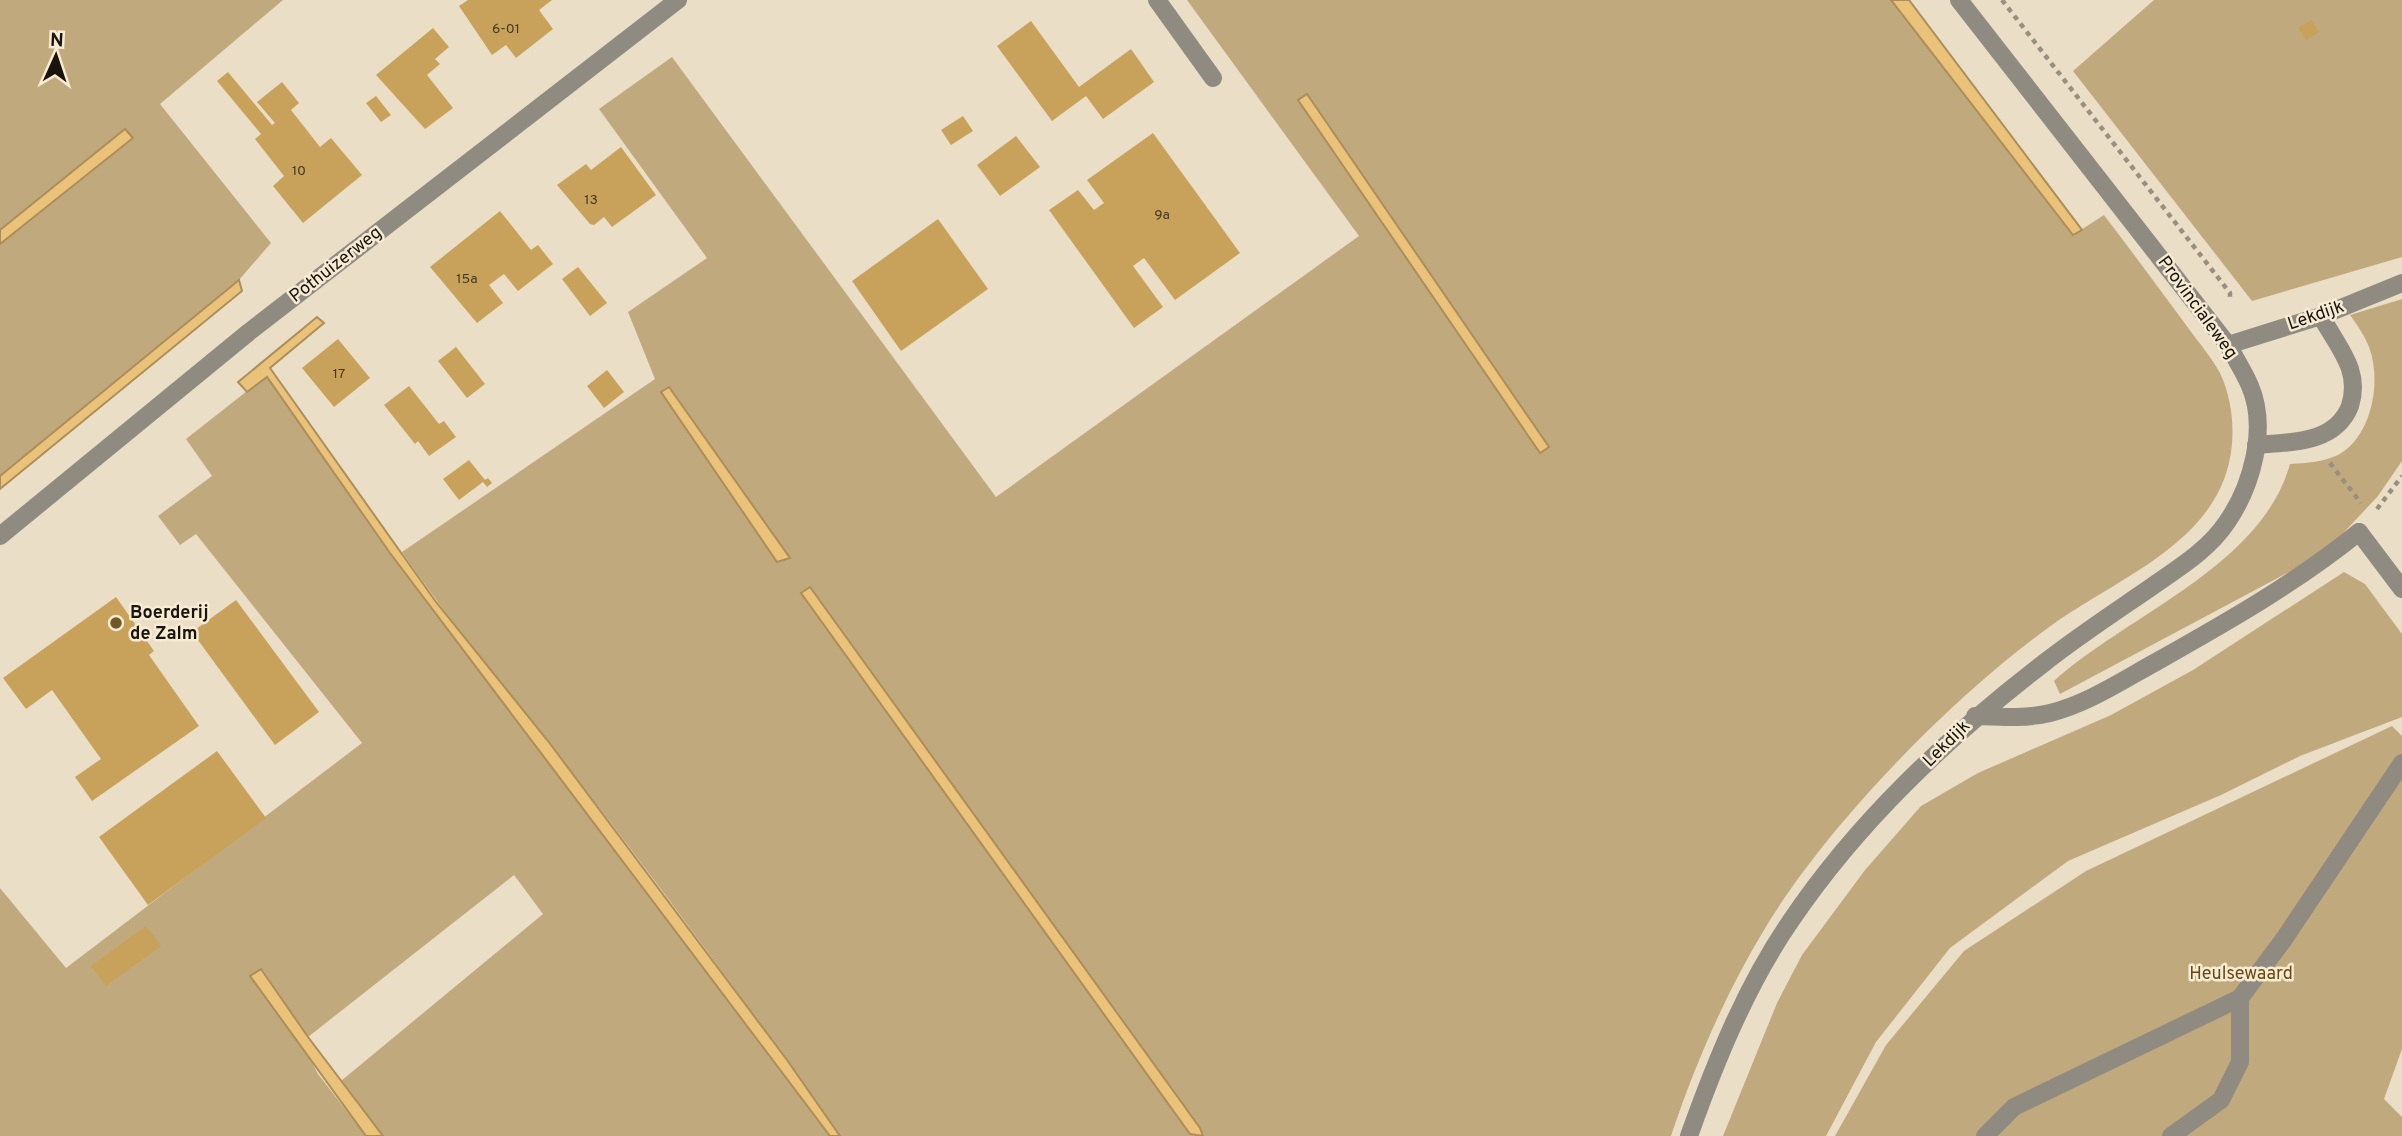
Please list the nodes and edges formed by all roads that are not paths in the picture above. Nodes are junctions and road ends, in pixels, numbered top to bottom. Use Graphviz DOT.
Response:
graph roads {
  1 [pos="678,0"];
  2 [pos="1157,0"];
  3 [pos="1959,0"];
  4 [pos="1213,78"];
  5 [pos="2402,283"];
  6 [pos="2321,316"];
  7 [pos="2228,345"];
  8 [pos="2256,445"];
  9 [pos="0,536"];
  10 [pos="2402,589"];
  11 [pos="1975,716"];
  12 [pos="2402,762"];
  13 [pos="2239,998"];
  14 [pos="1689,1136"];
  15 [pos="1985,1136"];
  16 [pos="2171,1136"];
  1 -- 9 [label="street, Pothuizerweg"];
  2 -- 4 [label="street"];
  3 -- 7 [label="street, Provincialeweg"];
  5 -- 6 [label="street, Lekdijk"];
  6 -- 7 [label="street, Lekdijk"];
  6 -- 8 [label="street"];
  7 -- 8 [label="street, Provincialeweg"];
  8 -- 11 [label="street, Provincialeweg"];
  10 -- 11 [label="street, Lekdijk"];
  11 -- 14 [label="street, Lekdijk"];
  12 -- 13 [label="street"];
  13 -- 15 [label="street"];
  13 -- 16 [label="street"];
}
